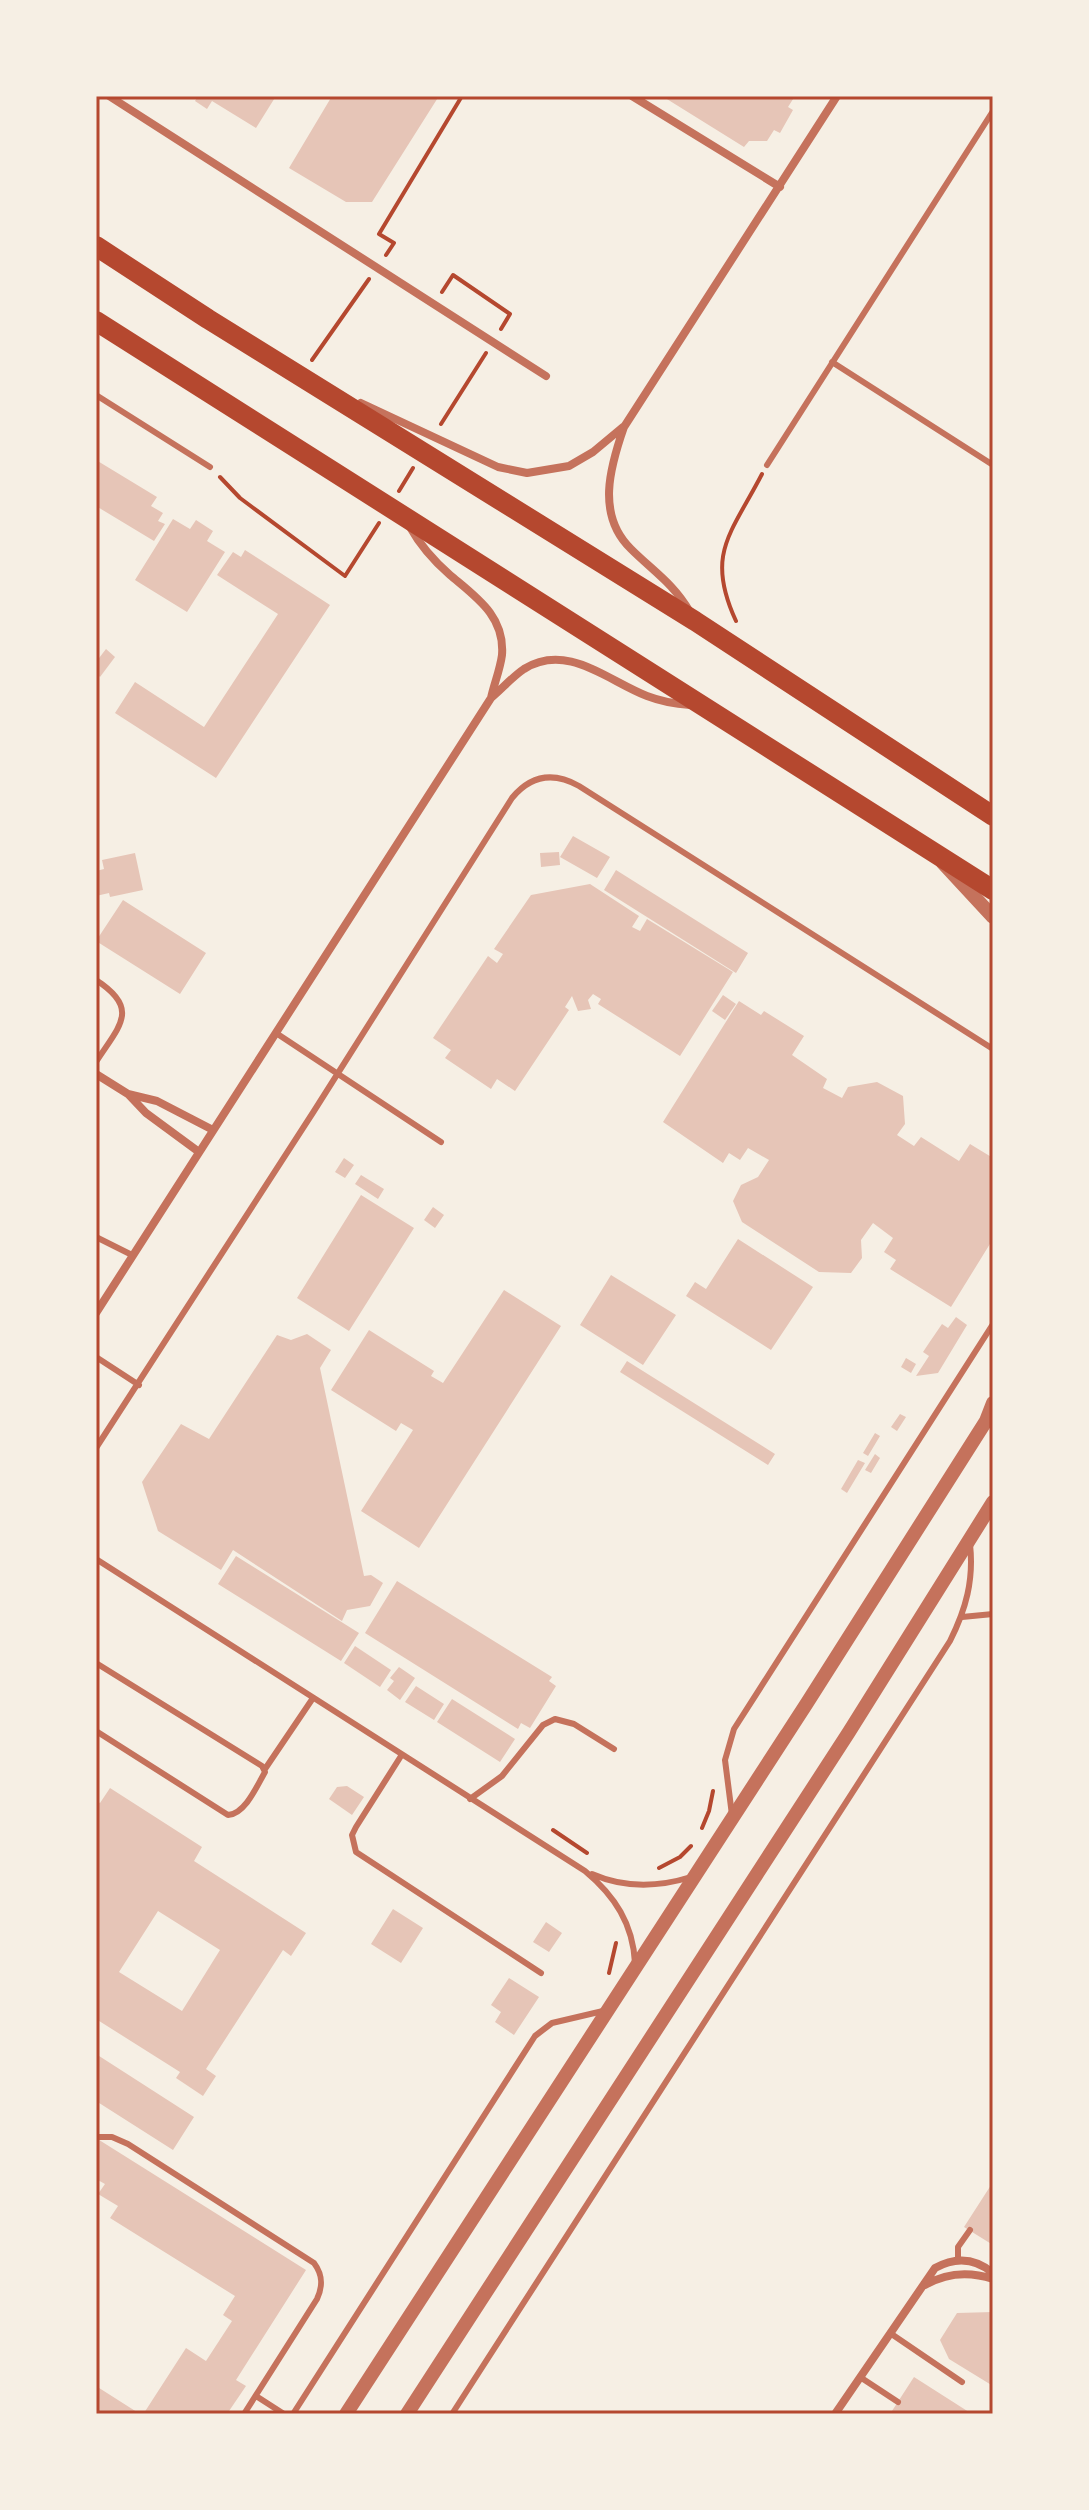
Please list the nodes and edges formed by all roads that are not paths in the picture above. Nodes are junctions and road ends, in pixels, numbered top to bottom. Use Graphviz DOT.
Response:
graph roads {
  1 [pos="109,96"];
  2 [pos="632,96"];
  3 [pos="837,96"];
  4 [pos="993,111"];
  5 [pos="780,187"];
  6 [pos="96,246"];
  7 [pos="96,321"];
  8 [pos="832,362"];
  9 [pos="302,375"];
  10 [pos="546,376"];
  11 [pos="96,395"];
  12 [pos="624,427"];
  13 [pos="767,465"];
  14 [pos="993,465"];
  15 [pos="210,467"];
  16 [pos="404,516"];
  17 [pos="695,621"];
  18 [pos="491,698"];
  19 [pos="699,705"];
  20 [pos="993,816"];
  21 [pos="936,853"];
  22 [pos="993,890"];
  23 [pos="993,917"];
  24 [pos="96,980"];
  25 [pos="276,1033"];
  26 [pos="993,1049"];
  27 [pos="96,1062"];
  28 [pos="96,1074"];
  29 [pos="338,1074"];
  30 [pos="128,1094"];
  31 [pos="213,1130"];
  32 [pos="441,1142"];
  33 [pos="199,1152"];
  34 [pos="96,1237"];
  35 [pos="132,1255"];
  36 [pos="96,1313"];
  37 [pos="993,1324"];
  38 [pos="96,1357"];
  39 [pos="139,1385"];
  40 [pos="993,1403"];
  41 [pos="989,1418"];
  42 [pos="96,1448"];
  43 [pos="993,1502"];
  44 [pos="970,1539"];
  45 [pos="96,1559"];
  46 [pos="993,1614"];
  47 [pos="962,1617"];
  48 [pos="96,1663"];
  49 [pos="313,1698"];
  50 [pos="96,1731"];
  51 [pos="614,1749"];
  52 [pos="401,1756"];
  53 [pos="265,1769"];
  54 [pos="470,1799"];
  55 [pos="733,1817"];
  56 [pos="585,1871"];
  57 [pos="696,1875"];
  58 [pos="636,1967"];
  59 [pos="541,1973"];
  60 [pos="607,2011"];
  61 [pos="96,2137"];
  62 [pos="970,2230"];
  63 [pos="958,2260"];
  64 [pos="993,2276"];
  65 [pos="921,2288"];
  66 [pos="890,2333"];
  67 [pos="860,2377"];
  68 [pos="962,2382"];
  69 [pos="256,2396"];
  70 [pos="898,2402"];
  71 [pos="838,2413"];
  72 [pos="244,2414"];
  73 [pos="284,2414"];
  74 [pos="293,2414"];
  75 [pos="346,2414"];
  76 [pos="407,2414"];
  77 [pos="452,2414"];
  1 -- 10 [label="street"];
  2 -- 5 [label="street"];
  3 -- 5 [label="street"];
  4 -- 8 [label="lane"];
  5 -- 12 [label="street"];
  6 -- 9 [label="main road"];
  7 -- 16 [label="main road"];
  8 -- 13 [label="lane"];
  8 -- 14 [label="lane"];
  9 -- 12 [label="street"];
  9 -- 17 [label="main road"];
  11 -- 15 [label="lane"];
  12 -- 17 [label="street"];
  16 -- 18 [label="street"];
  16 -- 19 [label="main road"];
  17 -- 20 [label="main road"];
  18 -- 19 [label="street"];
  18 -- 25 [label="street"];
  19 -- 21 [label="main road"];
  21 -- 22 [label="main road"];
  21 -- 23 [label="street"];
  24 -- 27 [label="lane"];
  25 -- 29 [label="lane"];
  25 -- 31 [label="street"];
  26 -- 29 [label="lane"];
  28 -- 30 [label="street"];
  29 -- 32 [label="lane"];
  29 -- 39 [label="lane"];
  30 -- 31 [label="street"];
  30 -- 33 [label="street"];
  31 -- 33 [label="street"];
  33 -- 35 [label="street"];
  34 -- 35 [label="lane"];
  35 -- 36 [label="street"];
  37 -- 55 [label="lane"];
  38 -- 39 [label="lane"];
  39 -- 42 [label="lane"];
  40 -- 41 [label="street"];
  41 -- 55 [label="street"];
  43 -- 44 [label="street"];
  44 -- 47 [label="lane"];
  44 -- 76 [label="street"];
  45 -- 49 [label="lane"];
  46 -- 47 [label="lane"];
  47 -- 77 [label="lane"];
  48 -- 53 [label="lane"];
  49 -- 52 [label="lane"];
  49 -- 53 [label="lane"];
  50 -- 53 [label="lane"];
  51 -- 54 [label="lane"];
  52 -- 54 [label="lane"];
  52 -- 59 [label="lane"];
  54 -- 56 [label="lane"];
  55 -- 57 [label="street"];
  56 -- 57 [label="lane"];
  56 -- 58 [label="lane"];
  57 -- 58 [label="street"];
  58 -- 60 [label="street"];
  60 -- 74 [label="lane"];
  60 -- 75 [label="street"];
  61 -- 69 [label="lane"];
  62 -- 63 [label="lane"];
  63 -- 64 [label="street"];
  63 -- 65 [label="street"];
  64 -- 65 [label="street"];
  65 -- 66 [label="street"];
  66 -- 67 [label="street"];
  66 -- 68 [label="lane"];
  67 -- 70 [label="lane"];
  67 -- 71 [label="street"];
  69 -- 72 [label="lane"];
  69 -- 73 [label="lane"];
}
